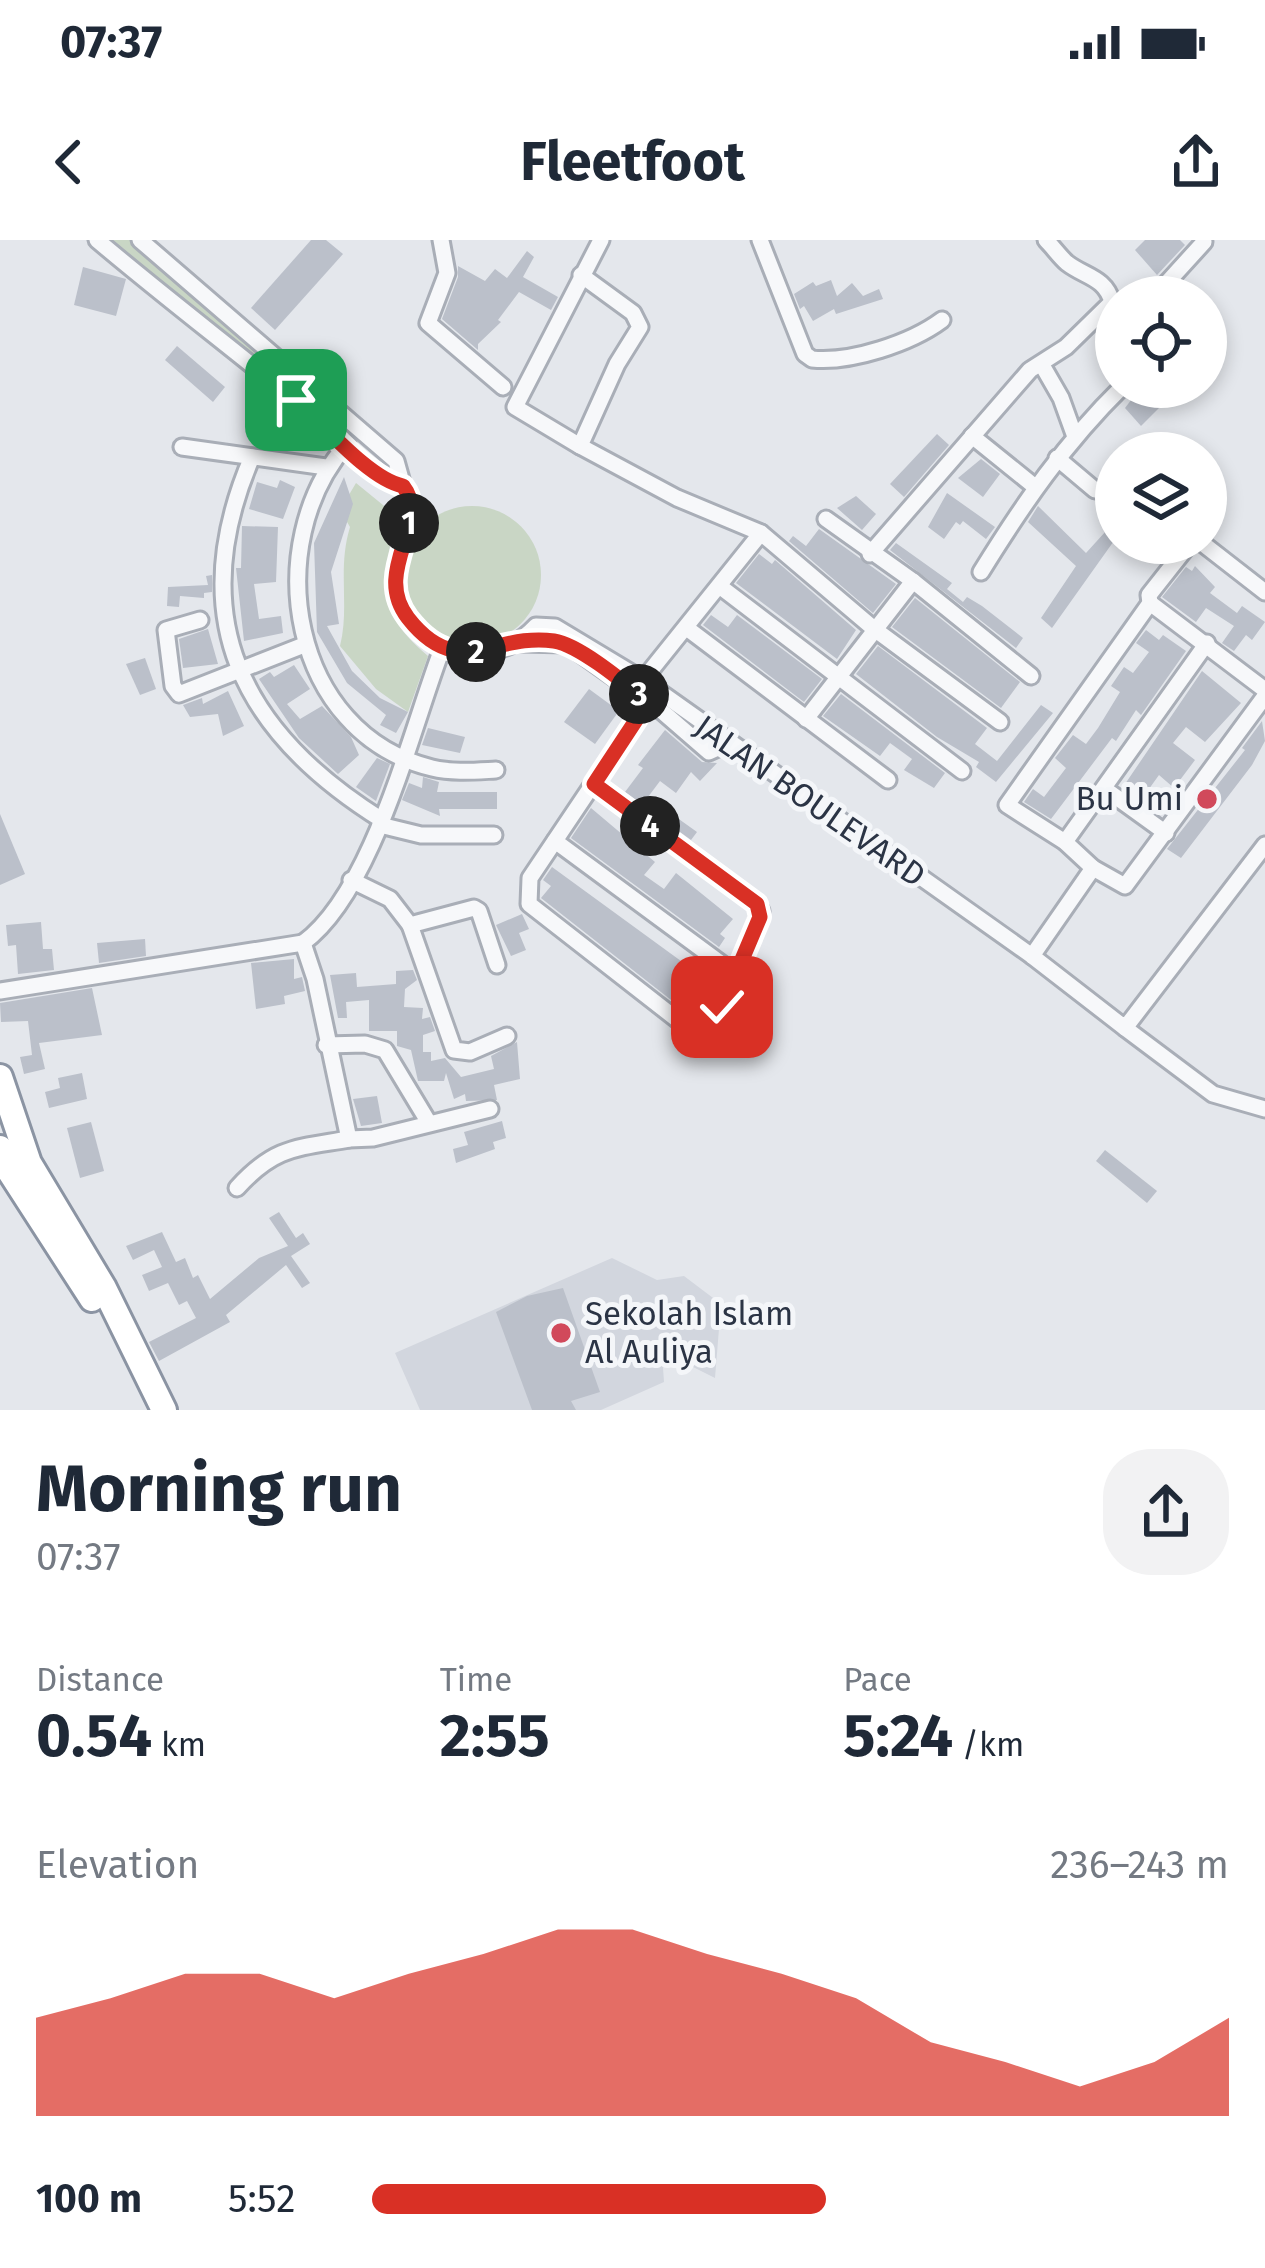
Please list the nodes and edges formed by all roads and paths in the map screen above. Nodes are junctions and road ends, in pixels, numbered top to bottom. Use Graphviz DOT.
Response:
graph roads {
  1 [pos="98,240"];
  2 [pos="140,240"];
  3 [pos="441,240"];
  4 [pos="602,240"];
  5 [pos="760,240"];
  6 [pos="1046,240"];
  7 [pos="1200,241"];
  8 [pos="581,275"];
  9 [pos="1171,276"];
  10 [pos="1095,278"];
  11 [pos="942,320"];
  12 [pos="1095,320"];
  13 [pos="1042,365"];
  14 [pos="502,387"];
  15 [pos="1101,408"];
  16 [pos="1074,434"];
  17 [pos="972,436"];
  18 [pos="347,444"];
  19 [pos="580,446"];
  20 [pos="182,447"];
  21 [pos="252,457"];
  22 [pos="1057,458"];
  23 [pos="326,467"];
  24 [pos="395,484"];
  25 [pos="1034,486"];
  26 [pos="1095,490"];
  27 [pos="826,519"];
  28 [pos="761,533"];
  29 [pos="870,554"];
  30 [pos="1227,562"];
  31 [pos="1173,564"];
  32 [pos="981,572"];
  33 [pos="914,581"];
  34 [pos="722,587"];
  35 [pos="1265,592"];
  36 [pos="1150,603"];
  37 [pos="200,620"];
  38 [pos="873,628"];
  39 [pos="688,629"];
  40 [pos="520,643"];
  41 [pos="1207,644"];
  42 [pos="304,645"];
  43 [pos="442,649"];
  44 [pos="239,672"];
  45 [pos="839,674"];
  46 [pos="1030,676"];
  47 [pos="643,680"];
  48 [pos="1265,693"];
  49 [pos="648,702"];
  50 [pos="806,719"];
  51 [pos="1000,722"];
  52 [pos="728,744"];
  53 [pos="403,758"];
  54 [pos="496,770"];
  55 [pos="962,771"];
  56 [pos="888,780"];
  57 [pos="594,784"];
  58 [pos="1106,789"];
  59 [pos="381,823"];
  60 [pos="1166,833"];
  61 [pos="494,835"];
  62 [pos="554,841"];
  63 [pos="1065,842"];
  64 [pos="1265,845"];
  65 [pos="1093,868"];
  66 [pos="352,880"];
  67 [pos="410,925"];
  68 [pos="303,943"];
  69 [pos="1032,956"];
  70 [pos="497,965"];
  71 [pos="734,973"];
  72 [pos="0,991"];
  73 [pos="1125,1028"];
  74 [pos="507,1036"];
  75 [pos="326,1045"];
  76 [pos="0,1077"];
  77 [pos="490,1109"];
  78 [pos="1265,1109"];
  79 [pos="429,1124"];
  80 [pos="349,1139"];
  81 [pos="0,1148"];
  82 [pos="237,1188"];
  83 [pos="98,1293"];
  84 [pos="145,1410"];
  85 [pos="164,1410"];
  1 -- 18 [label="street"];
  2 -- 24 [label="street"];
  3 -- 14 [label="street"];
  4 -- 8 [label="street"];
  5 -- 11 [label="street"];
  6 -- 10 [label="street"];
  7 -- 9 [label="street"];
  8 -- 19 [label="street"];
  8 -- 19 [label="street"];
  12 -- 13 [label="street"];
  13 -- 16 [label="street"];
  13 -- 17 [label="street"];
  15 -- 16 [label="street"];
  16 -- 22 [label="street"];
  17 -- 25 [label="street"];
  17 -- 29 [label="street"];
  18 -- 23 [label="street"];
  18 -- 24 [label="street"];
  19 -- 28 [label="street"];
  20 -- 21 [label="street"];
  21 -- 23 [label="street"];
  21 -- 44 [label="street"];
  22 -- 25 [label="street"];
  22 -- 26 [label="street"];
  23 -- 42 [label="street"];
  24 -- 43 [label="street"];
  25 -- 32 [label="street"];
  27 -- 29 [label="street"];
  28 -- 34 [label="street"];
  28 -- 38 [label="street"];
  29 -- 33 [label="street"];
  30 -- 35 [label="street"];
  31 -- 36 [label="street"];
  33 -- 38 [label="street"];
  33 -- 46 [label="street"];
  34 -- 39 [label="street"];
  34 -- 45 [label="street"];
  36 -- 41 [label="street"];
  36 -- 63 [label="street"];
  37 -- 44 [label="street"];
  38 -- 45 [label="street"];
  38 -- 51 [label="street"];
  39 -- 47 [label="street"];
  39 -- 50 [label="street"];
  40 -- 43 [label="street, JALAN BOULEVARD"];
  40 -- 47 [label="street, JALAN BOULEVARD"];
  40 -- 49 [label="street"];
  41 -- 48 [label="street"];
  41 -- 58 [label="street"];
  42 -- 44 [label="street"];
  42 -- 53 [label="street"];
  43 -- 53 [label="street"];
  44 -- 59 [label="street"];
  45 -- 50 [label="street"];
  45 -- 55 [label="street"];
  47 -- 52 [label="street, JALAN BOULEVARD"];
  48 -- 60 [label="street"];
  49 -- 52 [label="street"];
  49 -- 57 [label="street"];
  50 -- 56 [label="street"];
  52 -- 69 [label="street, JALAN BOULEVARD"];
  53 -- 54 [label="street"];
  53 -- 59 [label="street"];
  57 -- 62 [label="street"];
  57 -- 71 [label="street"];
  58 -- 60 [label="street"];
  58 -- 63 [label="street"];
  59 -- 61 [label="street"];
  59 -- 66 [label="street"];
  60 -- 65 [label="street"];
  62 -- 71 [label="street"];
  62 -- 71 [label="street"];
  63 -- 65 [label="street"];
  64 -- 73 [label="street"];
  65 -- 69 [label="street"];
  66 -- 67 [label="street"];
  66 -- 68 [label="street"];
  67 -- 70 [label="street"];
  67 -- 74 [label="street"];
  68 -- 72 [label="street"];
  68 -- 75 [label="street"];
  69 -- 73 [label="street, JALAN BOULEVARD"];
  73 -- 78 [label="street, JALAN BOULEVARD"];
  75 -- 79 [label="street"];
  75 -- 80 [label="street"];
  76 -- 83 [label="highway"];
  77 -- 79 [label="street"];
  79 -- 80 [label="street"];
  80 -- 82 [label="street"];
  81 -- 83 [label="highway"];
  83 -- 84 [label="highway"];
  83 -- 85 [label="highway"];
}
